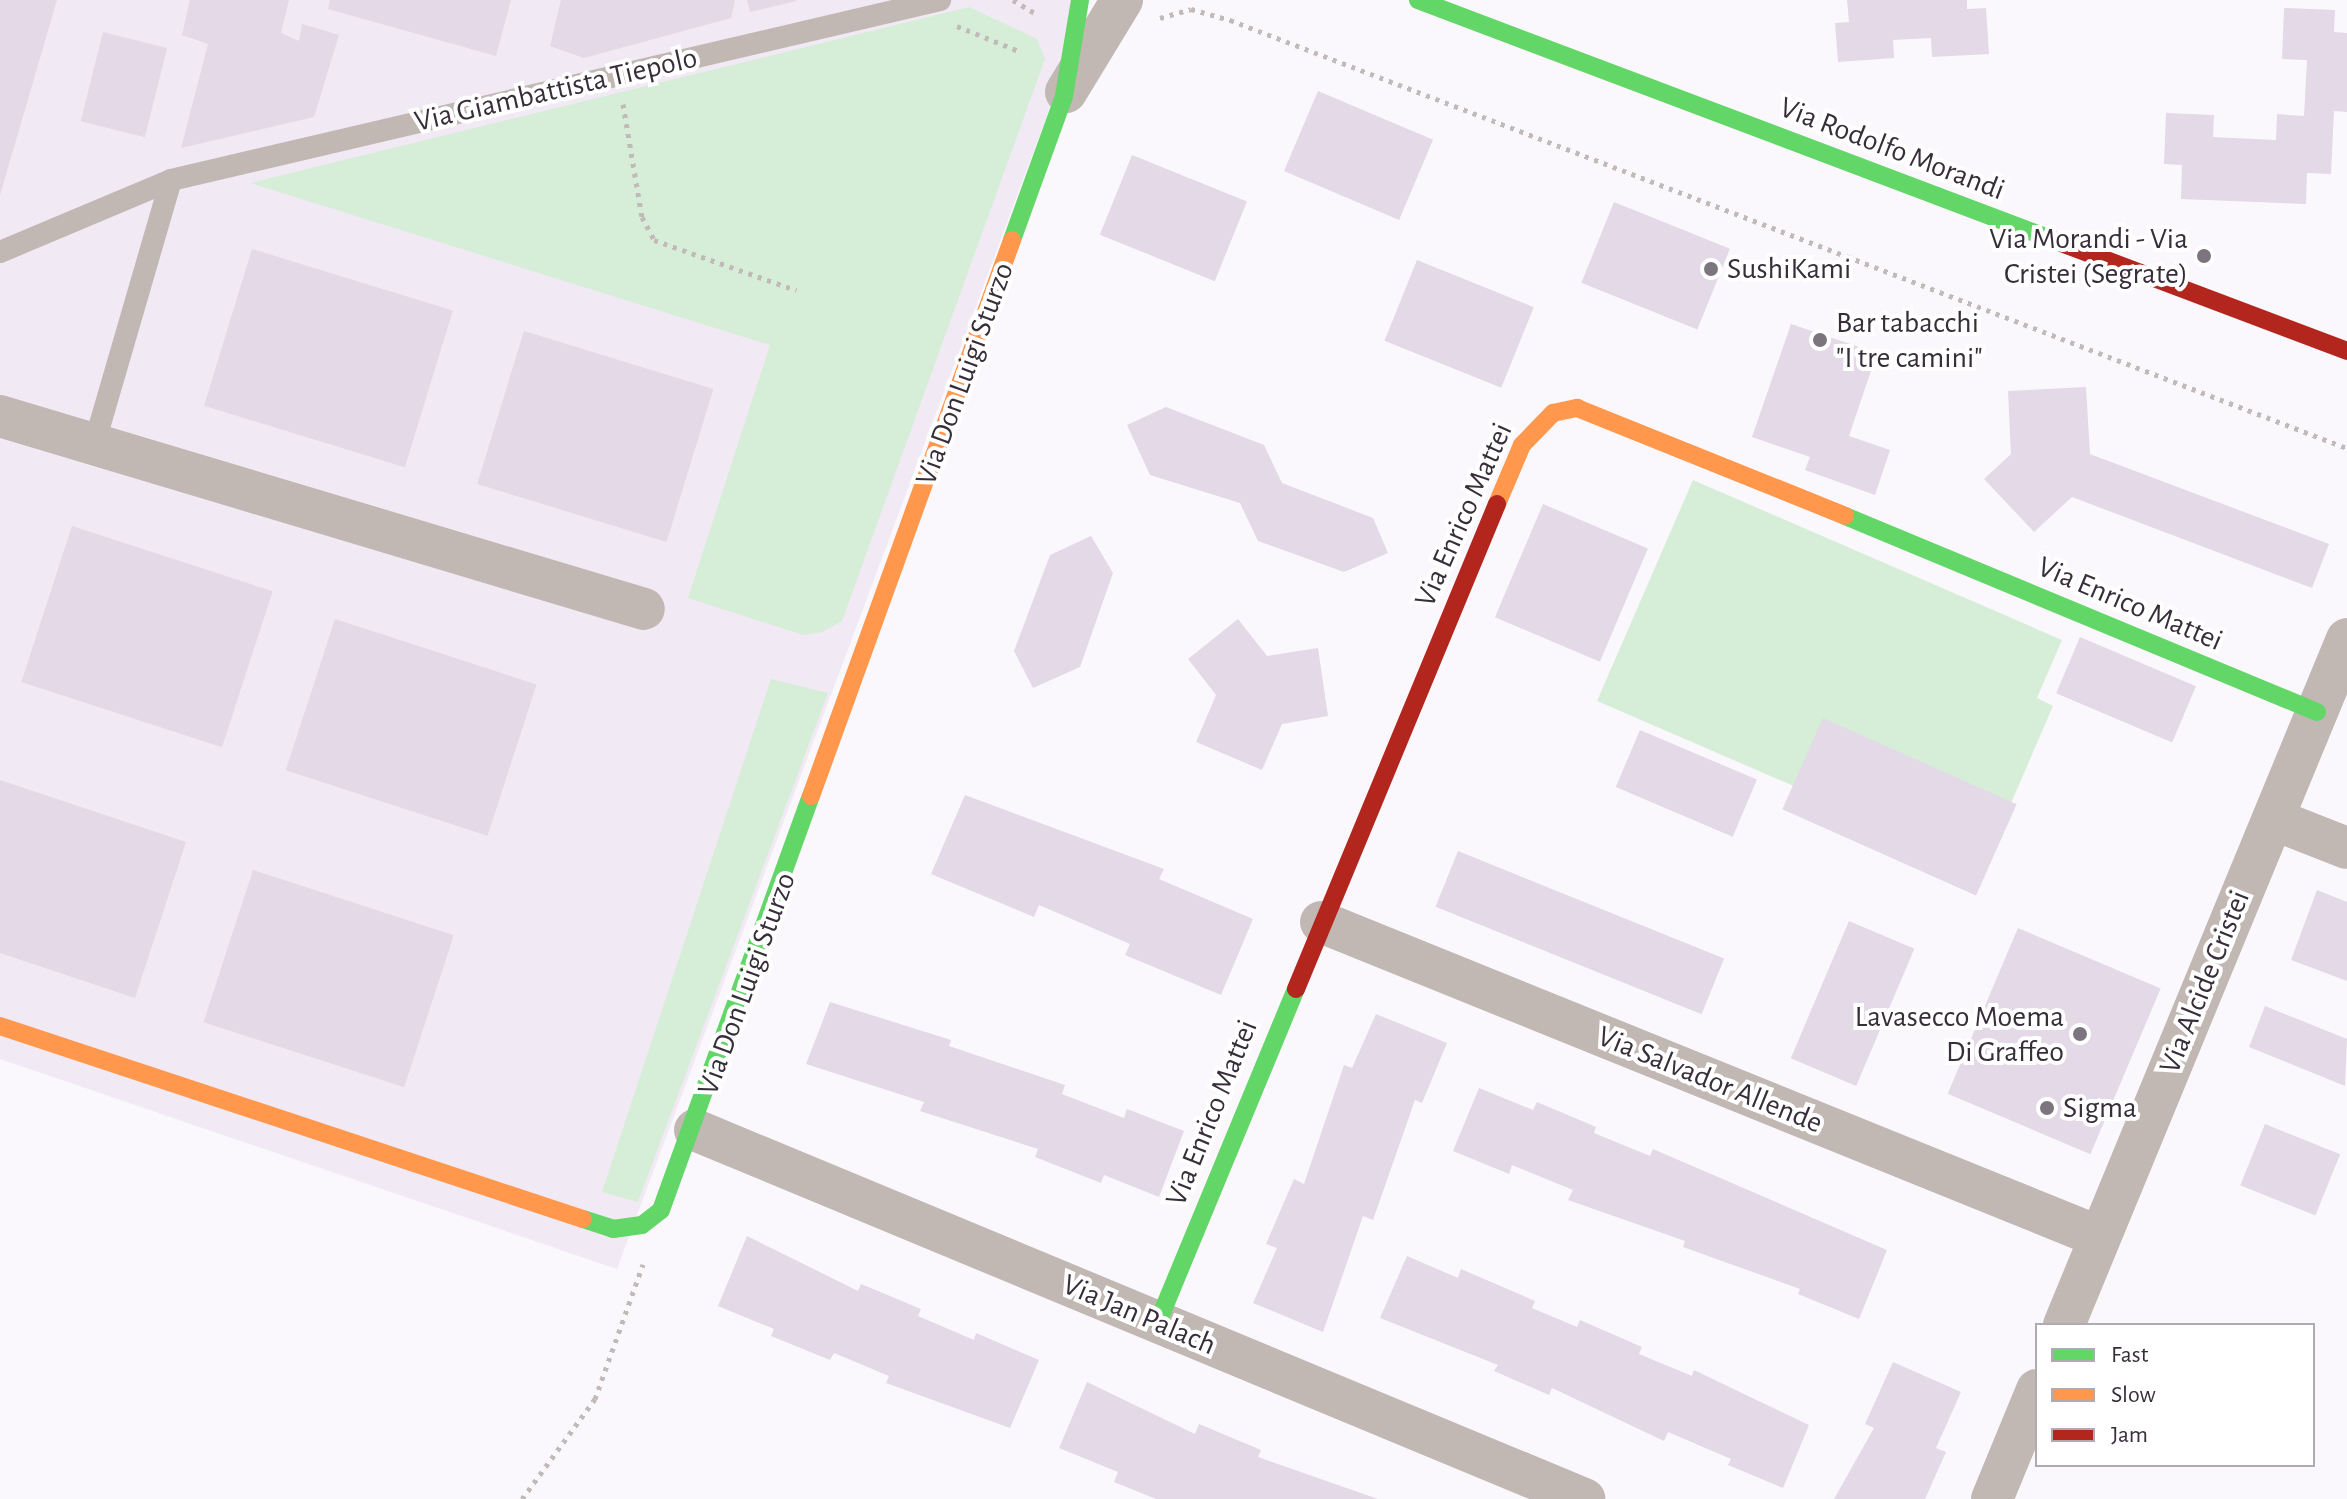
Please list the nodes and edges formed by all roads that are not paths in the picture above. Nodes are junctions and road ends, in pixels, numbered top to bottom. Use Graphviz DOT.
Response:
graph roads {
  1 [pos="940,0"];
  2 [pos="1080,0"];
  3 [pos="1418,0"];
  4 [pos="1134,14"];
  5 [pos="1064,96"];
  6 [pos="171,180"];
  7 [pos="0,252"];
  8 [pos="2347,351"];
  9 [pos="0,416"];
  10 [pos="94,445"];
  11 [pos="644,609"];
  12 [pos="2347,639"];
  13 [pos="2317,712"];
  14 [pos="2273,819"];
  15 [pos="2347,848"];
  16 [pos="1321,922"];
  17 [pos="0,1026"];
  18 [pos="695,1130"];
  19 [pos="2100,1237"];
  20 [pos="1158,1322"];
  21 [pos="2065,1323"];
  22 [pos="2035,1395"];
  23 [pos="1584,1499"];
  24 [pos="1992,1499"];
  1 -- 6 [label="lane, Via Giambattista Tiepolo"];
  2 -- 5 [label="street, Via Don Luigi Sturzo"];
  3 -- 8 [label="street, Via Rodolfo Morandi"];
  4 -- 5 [label="street, Via Don Luigi Sturzo"];
  5 -- 18 [label="street, Via Don Luigi Sturzo"];
  6 -- 7 [label="lane, Via Giambattista Tiepolo"];
  6 -- 10 [label="lane"];
  9 -- 10 [label="street"];
  10 -- 11 [label="street"];
  12 -- 13 [label="street, Via Alcide Cristei"];
  13 -- 14 [label="street, Via Alcide Cristei"];
  13 -- 16 [label="street, Via Enrico Mattei"];
  14 -- 15 [label="street"];
  14 -- 19 [label="street, Via Alcide Cristei"];
  16 -- 19 [label="street, Via Salvador Allende"];
  16 -- 20 [label="street, Via Enrico Mattei"];
  17 -- 18 [label="street, Via Don Luigi Sturzo"];
  18 -- 20 [label="street, Via Jan Palach"];
  19 -- 21 [label="street, Via Alcide Cristei"];
  20 -- 23 [label="street, Via Jan Palach"];
  22 -- 24 [label="street"];
}
